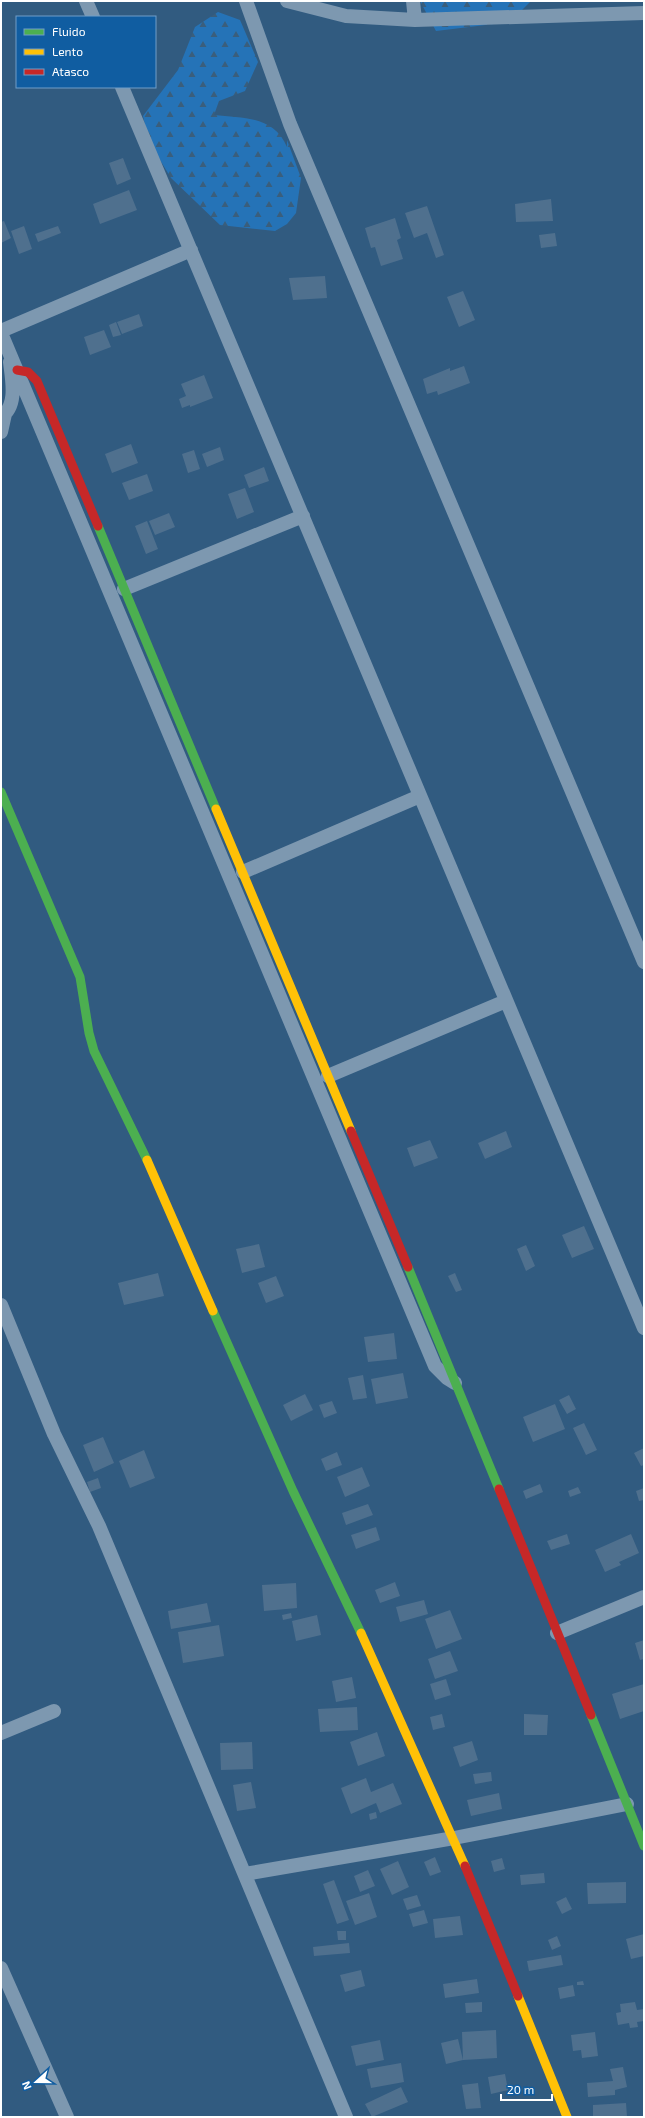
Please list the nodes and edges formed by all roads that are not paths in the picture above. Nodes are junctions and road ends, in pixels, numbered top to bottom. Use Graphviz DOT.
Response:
graph roads {
  1 [pos="86,1"];
  2 [pos="246,1"];
  3 [pos="287,1"];
  4 [pos="413,1"];
  5 [pos="644,13"];
  6 [pos="93,16"];
  7 [pos="415,20"];
  8 [pos="122,88"];
  9 [pos="191,250"];
  10 [pos="1,332"];
  11 [pos="9,352"];
  12 [pos="17,370"];
  13 [pos="3,416"];
  14 [pos="1,432"];
  15 [pos="303,516"];
  16 [pos="124,589"];
  17 [pos="1,793"];
  18 [pos="420,796"];
  19 [pos="243,872"];
  20 [pos="644,962"];
  21 [pos="506,1001"];
  22 [pos="328,1076"];
  23 [pos="1,1305"];
  24 [pos="644,1328"];
  25 [pos="456,1383"];
  26 [pos="644,1597"];
  27 [pos="557,1633"];
  28 [pos="54,1711"];
  29 [pos="1,1733"];
  30 [pos="627,1804"];
  31 [pos="454,1838"];
  32 [pos="644,1846"];
  33 [pos="245,1874"];
  34 [pos="1,1968"];
  35 [pos="67,2117"];
  36 [pos="346,2117"];
  37 [pos="567,2117"];
  1 -- 6 [label="street"];
  2 -- 20 [label="street"];
  3 -- 7 [label="street"];
  4 -- 7 [label="street"];
  5 -- 7 [label="street"];
  8 -- 9 [label="street"];
  9 -- 10 [label="street"];
  9 -- 15 [label="street"];
  10 -- 11 [label="street"];
  11 -- 12 [label="street"];
  11 -- 13 [label="street"];
  12 -- 16 [label="street"];
  12 -- 25 [label="street"];
  13 -- 14 [label="street"];
  15 -- 16 [label="street"];
  15 -- 18 [label="street"];
  16 -- 19 [label="street"];
  17 -- 31 [label="street"];
  18 -- 19 [label="street"];
  18 -- 21 [label="street"];
  19 -- 22 [label="street"];
  21 -- 22 [label="street"];
  21 -- 24 [label="street"];
  22 -- 25 [label="street"];
  23 -- 33 [label="street"];
  25 -- 27 [label="street"];
  26 -- 27 [label="street"];
  27 -- 30 [label="street"];
  28 -- 29 [label="street"];
  30 -- 31 [label="street"];
  30 -- 32 [label="street"];
  31 -- 33 [label="street"];
  31 -- 37 [label="street"];
  33 -- 36 [label="street"];
  34 -- 35 [label="street"];
}
